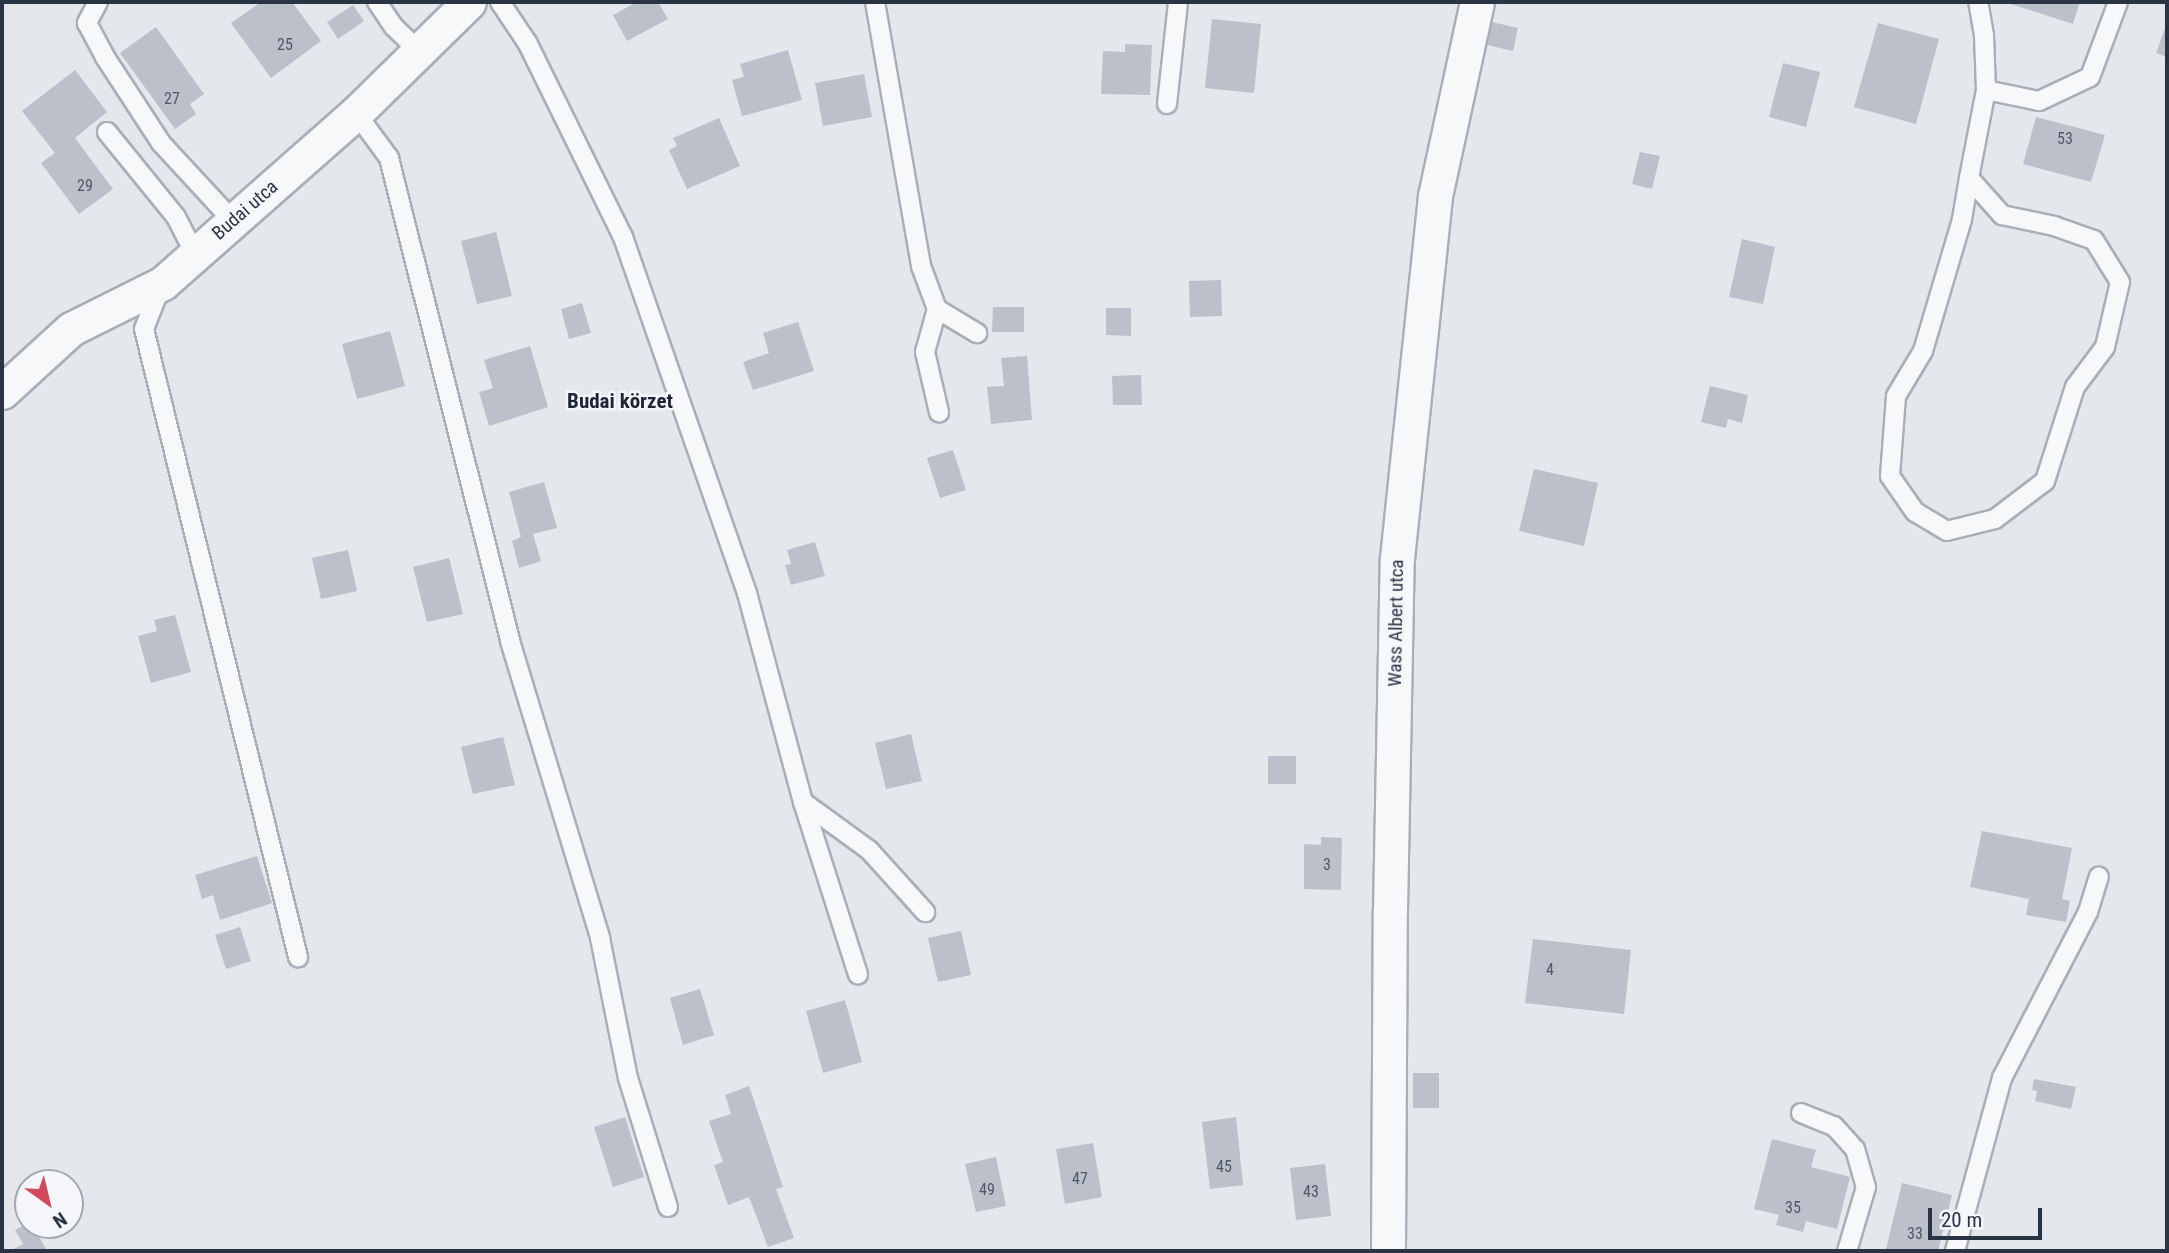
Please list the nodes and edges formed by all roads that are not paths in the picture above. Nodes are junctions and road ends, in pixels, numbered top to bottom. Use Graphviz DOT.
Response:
graph roads {
  1 [pos="98,2"];
  2 [pos="377,2"];
  3 [pos="469,2"];
  4 [pos="500,2"];
  5 [pos="875,2"];
  6 [pos="1178,2"];
  7 [pos="1478,2"];
  8 [pos="1978,2"];
  9 [pos="2118,2"];
  10 [pos="419,51"];
  11 [pos="1986,90"];
  12 [pos="1167,104"];
  13 [pos="356,113"];
  14 [pos="107,132"];
  15 [pos="1969,178"];
  16 [pos="233,221"];
  17 [pos="195,254"];
  18 [pos="163,283"];
  19 [pos="937,309"];
  20 [pos="977,333"];
  21 [pos="2,392"];
  22 [pos="939,412"];
  23 [pos="803,802"];
  24 [pos="2099,877"];
  25 [pos="925,912"];
  26 [pos="298,957"];
  27 [pos="858,974"];
  28 [pos="1801,1113"];
  29 [pos="668,1207"];
  30 [pos="1388,1251"];
  31 [pos="1847,1251"];
  32 [pos="1955,1251"];
  1 -- 16 [label="lane"];
  2 -- 10 [label="lane"];
  3 -- 10 [label="street, Budai utca"];
  4 -- 23 [label="lane"];
  5 -- 19 [label="lane"];
  6 -- 12 [label="lane"];
  7 -- 30 [label="street, Wass Albert utca"];
  8 -- 11 [label="lane"];
  9 -- 11 [label="lane"];
  10 -- 13 [label="street, Budai utca"];
  11 -- 15 [label="lane"];
  13 -- 16 [label="street, Budai utca"];
  13 -- 29 [label="lane"];
  14 -- 17 [label="lane"];
  15 -- 15 [label="lane"];
  16 -- 17 [label="street, Budai utca"];
  17 -- 18 [label="street, Budai utca"];
  18 -- 21 [label="street, Budai utca"];
  18 -- 26 [label="lane"];
  19 -- 20 [label="lane"];
  19 -- 22 [label="lane"];
  23 -- 25 [label="lane"];
  23 -- 27 [label="lane"];
  24 -- 32 [label="lane"];
  28 -- 31 [label="lane"];
}
